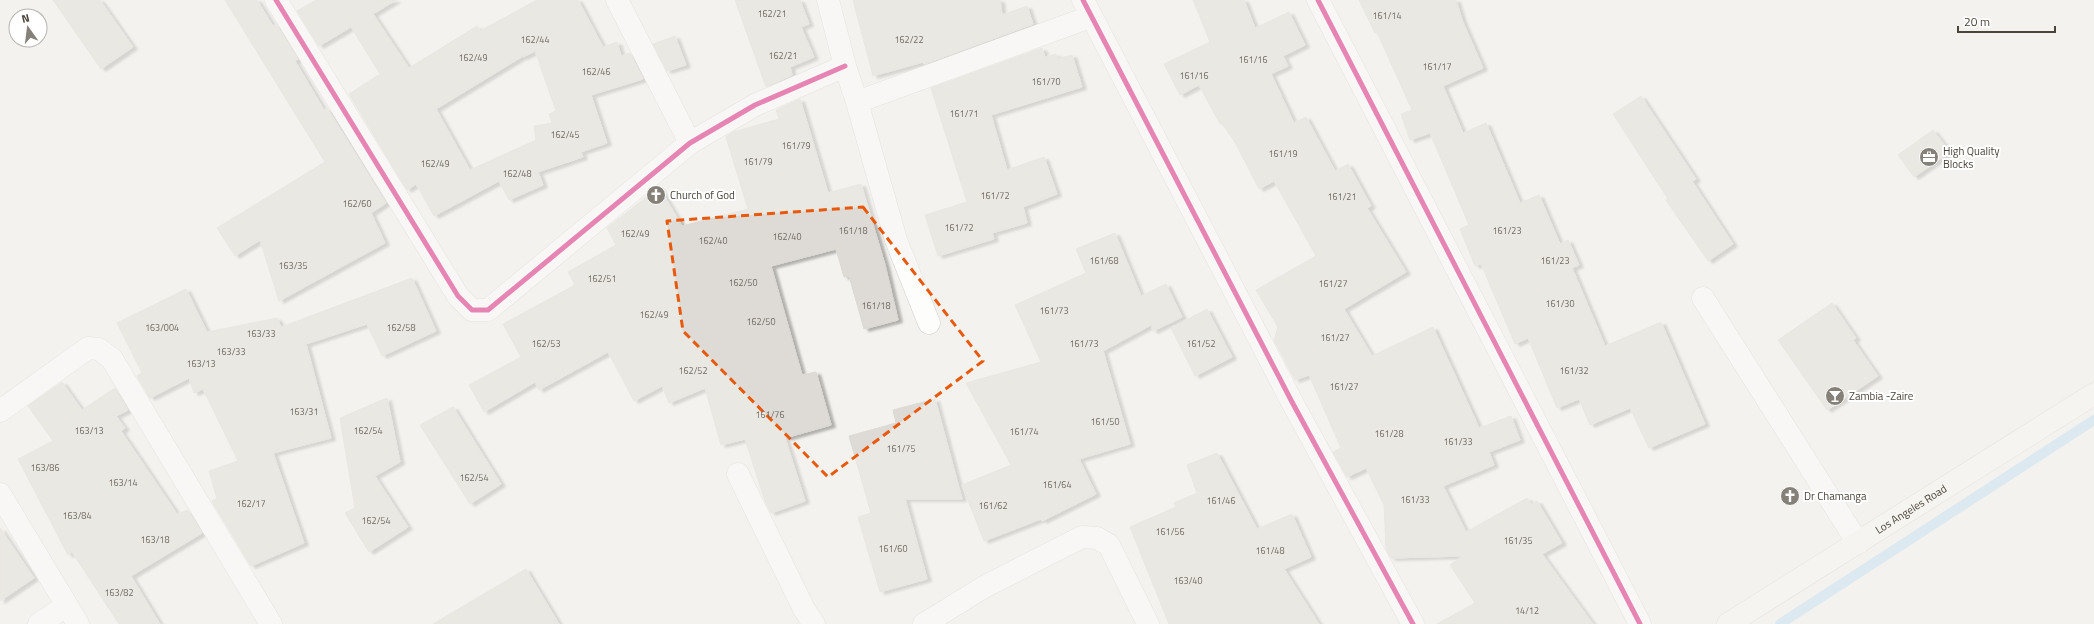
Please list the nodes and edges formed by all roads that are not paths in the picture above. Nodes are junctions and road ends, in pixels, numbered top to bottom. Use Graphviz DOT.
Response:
graph roads {
  1 [pos="276,0"];
  2 [pos="617,0"];
  3 [pos="828,0"];
  4 [pos="1318,0"];
  5 [pos="1086,8"];
  6 [pos="845,66"];
  7 [pos="857,102"];
  8 [pos="690,143"];
  9 [pos="1703,298"];
  10 [pos="929,323"];
  11 [pos="2094,394"];
  12 [pos="0,411"];
  13 [pos="738,474"];
  14 [pos="0,494"];
  15 [pos="1858,542"];
  16 [pos="72,615"];
  17 [pos="39,624"];
  18 [pos="271,624"];
  19 [pos="814,624"];
  20 [pos="924,624"];
  21 [pos="1148,624"];
  22 [pos="1413,624"];
  23 [pos="1640,624"];
  24 [pos="1728,624"];
  1 -- 8 [label="street"];
  2 -- 8 [label="street"];
  3 -- 6 [label="street"];
  4 -- 23 [label="street"];
  5 -- 7 [label="street"];
  5 -- 22 [label="street"];
  6 -- 7 [label="street"];
  6 -- 8 [label="street"];
  7 -- 10 [label="street"];
  9 -- 15 [label="street"];
  11 -- 15 [label="main road, Los Angeles Road"];
  12 -- 18 [label="street"];
  13 -- 19 [label="street"];
  14 -- 16 [label="street"];
  15 -- 24 [label="main road, Los Angeles Road"];
  16 -- 17 [label="street"];
  20 -- 21 [label="street"];
}
